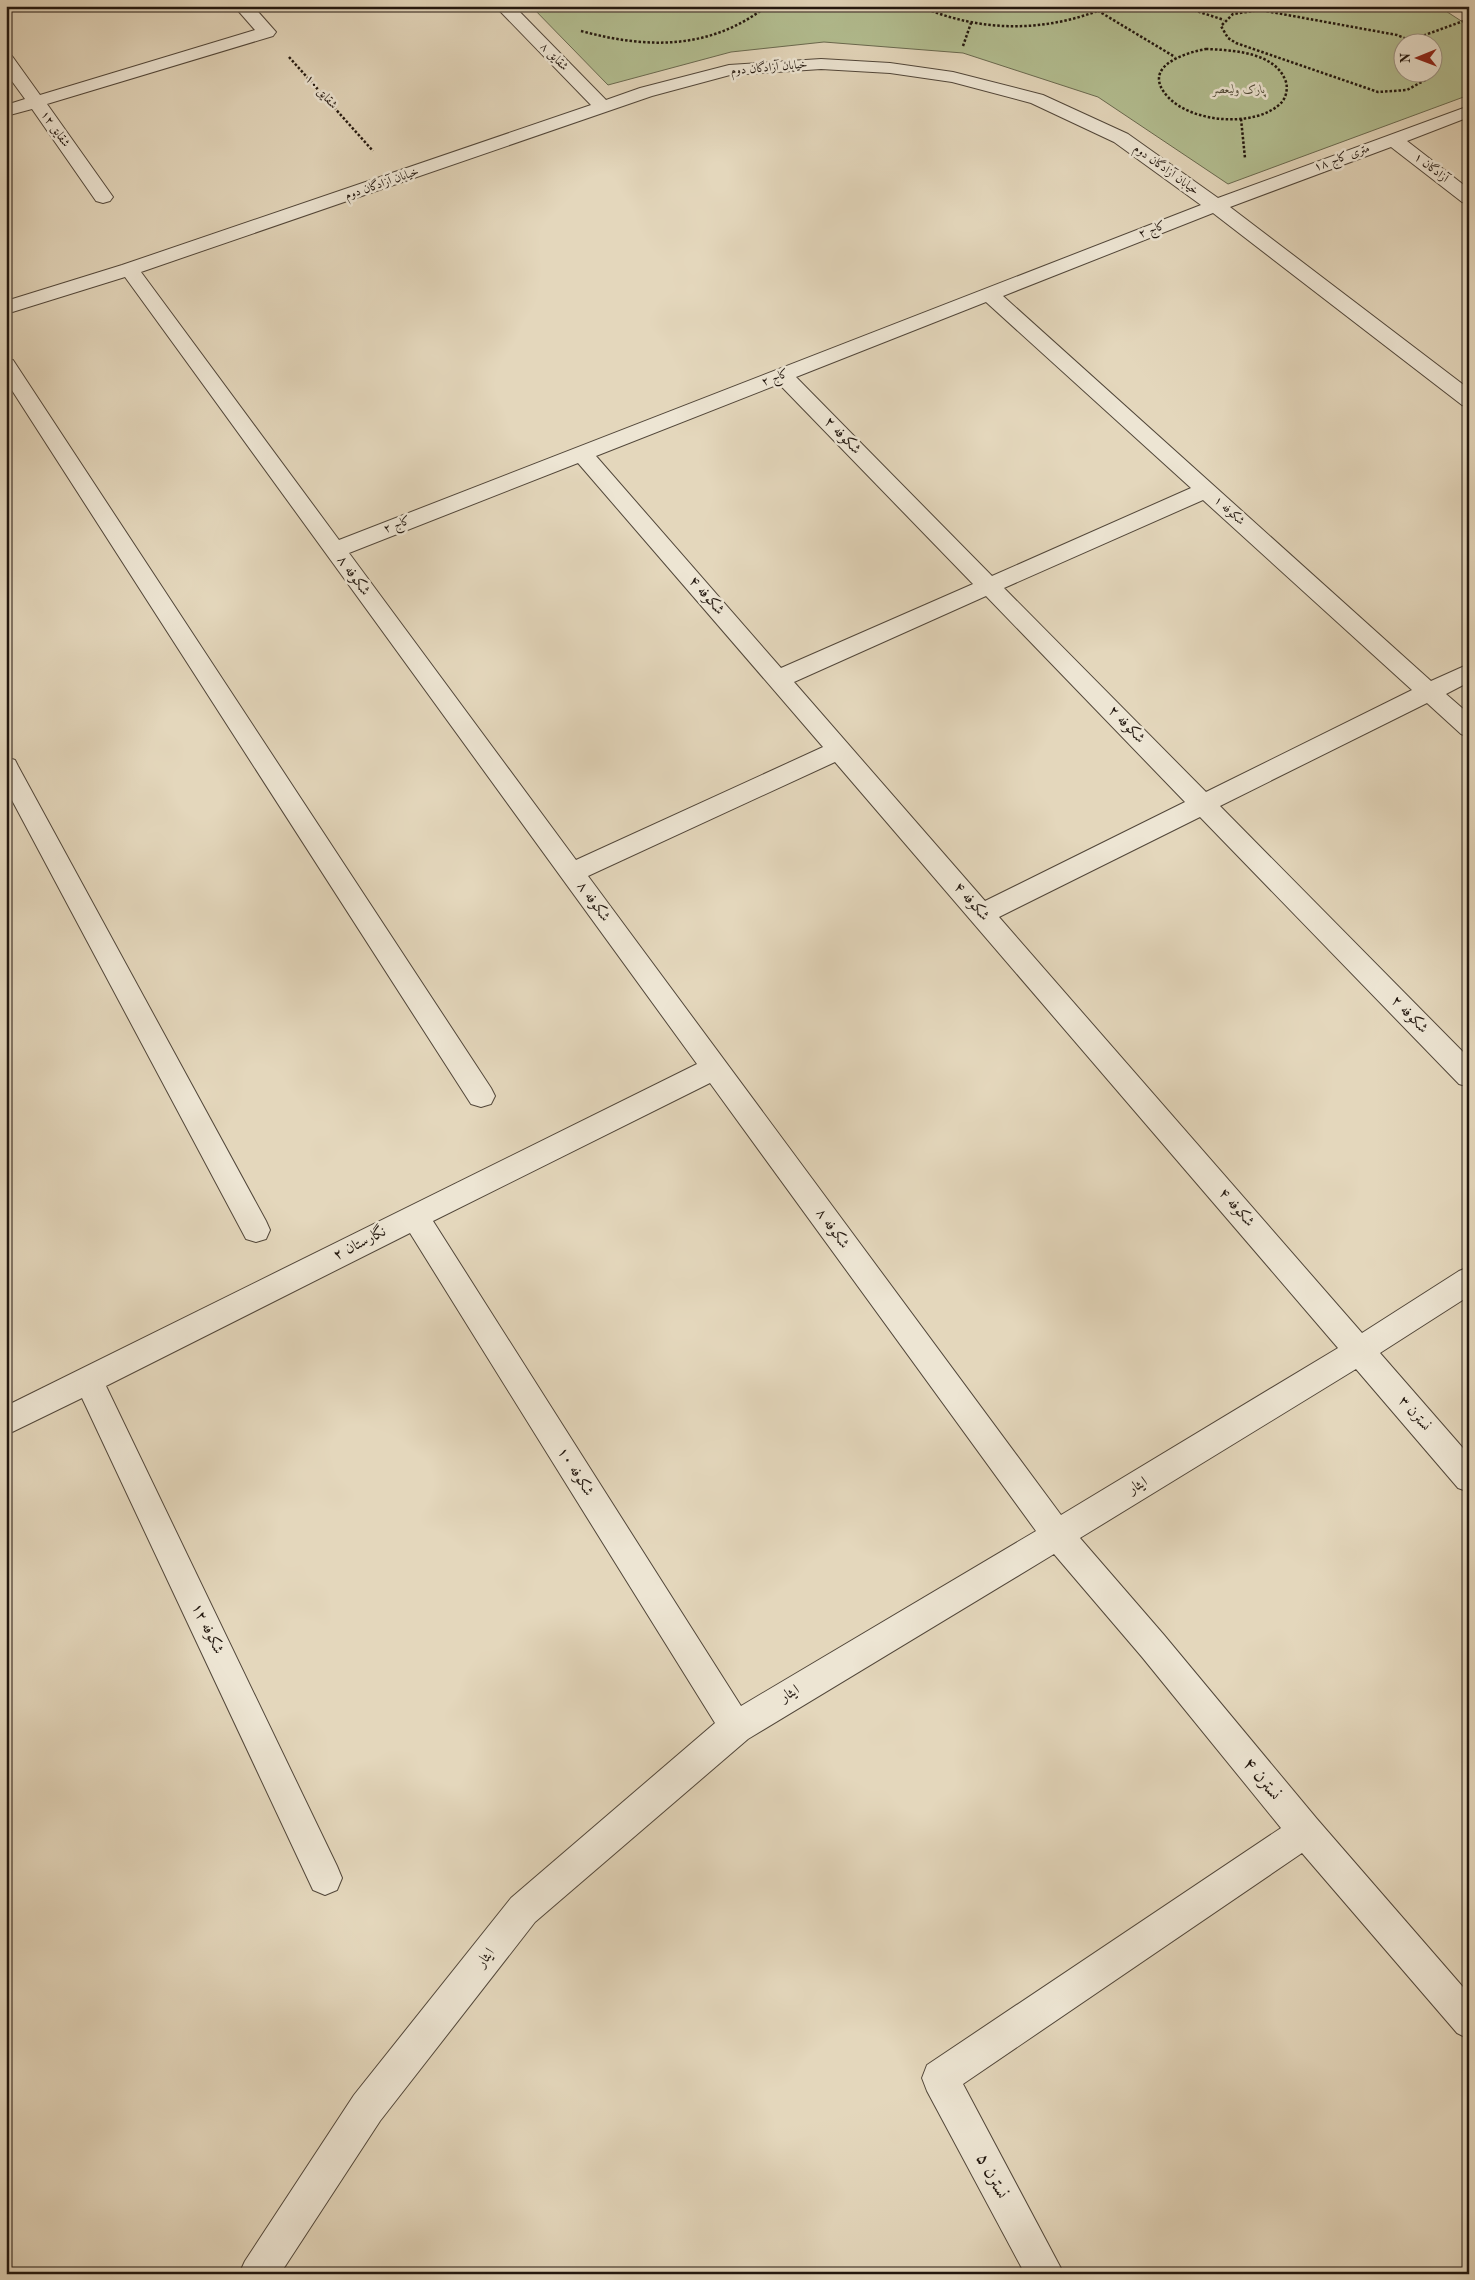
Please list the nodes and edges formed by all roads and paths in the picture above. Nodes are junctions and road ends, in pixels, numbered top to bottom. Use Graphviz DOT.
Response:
graph roads {
  1 [pos="504,6"];
  2 [pos="767,6"];
  3 [pos="919,6"];
  4 [pos="1090,6"];
  5 [pos="1110,6"];
  6 [pos="1181,6"];
  7 [pos="1274,6"];
  8 [pos="1281,6"];
  9 [pos="1318,6"];
  10 [pos="245,7"];
  11 [pos="1100,12"];
  12 [pos="1272,12"];
  13 [pos="1469,19"];
  14 [pos="1224,20"];
  15 [pos="577,30"];
  16 [pos="267,32"];
  17 [pos="1433,32"];
  18 [pos="1392,34"];
  19 [pos="1246,47"];
  20 [pos="1241,52"];
  21 [pos="1175,57"];
  22 [pos="6,60"];
  23 [pos="1422,82"];
  24 [pos="36,102"];
  25 [pos="603,107"];
  26 [pos="6,110"];
  27 [pos="1469,111"];
  28 [pos="1393,139"];
  29 [pos="398,178"];
  30 [pos="103,197"];
  31 [pos="1469,198"];
  32 [pos="1215,206"];
  33 [pos="129,270"];
  34 [pos="989,294"];
  35 [pos="6,308"];
  36 [pos="6,365"];
  37 [pos="782,375"];
  38 [pos="1469,400"];
  39 [pos="582,453"];
  40 [pos="1206,490"];
  41 [pos="334,550"];
  42 [pos="989,586"];
  43 [pos="1469,672"];
  44 [pos="778,679"];
  45 [pos="1429,692"];
  46 [pos="1469,728"];
  47 [pos="839,750"];
  48 [pos="6,766"];
  49 [pos="1203,804"];
  50 [pos="571,873"];
  51 [pos="982,914"];
  52 [pos="714,1068"];
  53 [pos="1469,1076"];
  54 [pos="481,1096"];
  55 [pos="415,1216"];
  56 [pos="256,1230"];
  57 [pos="1469,1280"];
  58 [pos="1359,1351"];
  59 [pos="88,1380"];
  60 [pos="6,1421"];
  61 [pos="1469,1478"];
  62 [pos="1057,1535"];
  63 [pos="736,1727"];
  64 [pos="1305,1830"];
  65 [pos="326,1878"];
  66 [pos="1469,2021"];
  67 [pos="258,2274"];
  68 [pos="1045,2274"];
  1 -- 25 [label="street, شقایق ۸"];
  2 -- 15 [label="path"];
  3 -- 11 [label="path"];
  4 -- 11 [label="path"];
  5 -- 11 [label="path"];
  6 -- 14 [label="path"];
  7 -- 12 [label="path"];
  8 -- 9 [label="path"];
  10 -- 16 [label="street"];
  11 -- 21 [label="path"];
  12 -- 14 [label="path"];
  12 -- 18 [label="path"];
  13 -- 17 [label="path"];
  14 -- 19 [label="path"];
  16 -- 24 [label="street"];
  16 -- 29 [label="path, شقایق ۱۰"];
  19 -- 20 [label="path"];
  19 -- 23 [label="path"];
  20 -- 21 [label="path"];
  20 -- 21 [label="path"];
  22 -- 24 [label="street, شقایق ۱۲"];
  24 -- 26 [label="street"];
  24 -- 30 [label="street, شقایق ۱۲"];
  25 -- 29 [label="street, خیابان آزادگان دوم"];
  25 -- 32 [label="street, خیابان آزادگان دوم"];
  27 -- 28 [label="street, ۱۸ متری کاج"];
  28 -- 31 [label="street, آزادگان ۱"];
  28 -- 32 [label="street, ۱۸ متری کاج"];
  29 -- 33 [label="street, خیابان آزادگان دوم"];
  32 -- 34 [label="street, کاج ۲"];
  32 -- 38 [label="street, خیابان آزادگان دوم"];
  33 -- 35 [label="street, خیابان آزادگان دوم"];
  33 -- 41 [label="street, شکوفه ۸"];
  34 -- 37 [label="street, کاج ۲"];
  34 -- 40 [label="street, شکوفه ۱"];
  36 -- 54 [label="street"];
  37 -- 39 [label="street, کاج ۲"];
  37 -- 42 [label="street, شکوفه ۲"];
  39 -- 41 [label="street, کاج ۲"];
  39 -- 44 [label="street, شکوفه ۴"];
  40 -- 42 [label="street"];
  40 -- 45 [label="street, شکوفه ۱"];
  41 -- 50 [label="street, شکوفه ۸"];
  42 -- 44 [label="street"];
  42 -- 49 [label="street, شکوفه ۲"];
  43 -- 45 [label="street"];
  44 -- 47 [label="street, شکوفه ۴"];
  45 -- 46 [label="street, شکوفه ۱"];
  45 -- 49 [label="street"];
  47 -- 50 [label="street"];
  47 -- 51 [label="street, شکوفه ۴"];
  48 -- 56 [label="street"];
  49 -- 51 [label="street"];
  49 -- 53 [label="street, شکوفه ۲"];
  50 -- 52 [label="street, شکوفه ۸"];
  51 -- 58 [label="street, شکوفه ۴"];
  52 -- 55 [label="street, نگارستان ۲"];
  52 -- 62 [label="street, شکوفه ۸"];
  55 -- 59 [label="street, نگارستان ۲"];
  55 -- 63 [label="street, شکوفه ۱۰"];
  57 -- 58 [label="street, ایثار"];
  58 -- 61 [label="street, نسترن ۳"];
  58 -- 62 [label="street, ایثار"];
  59 -- 60 [label="street, نگارستان ۲"];
  59 -- 65 [label="street, شکوفه ۱۲"];
  62 -- 63 [label="street, ایثار"];
  62 -- 64 [label="street, نسترن ۴"];
  63 -- 67 [label="street, ایثار"];
  64 -- 66 [label="street, نسترن ۴"];
  64 -- 68 [label="street, نسترن ۵"];
}
